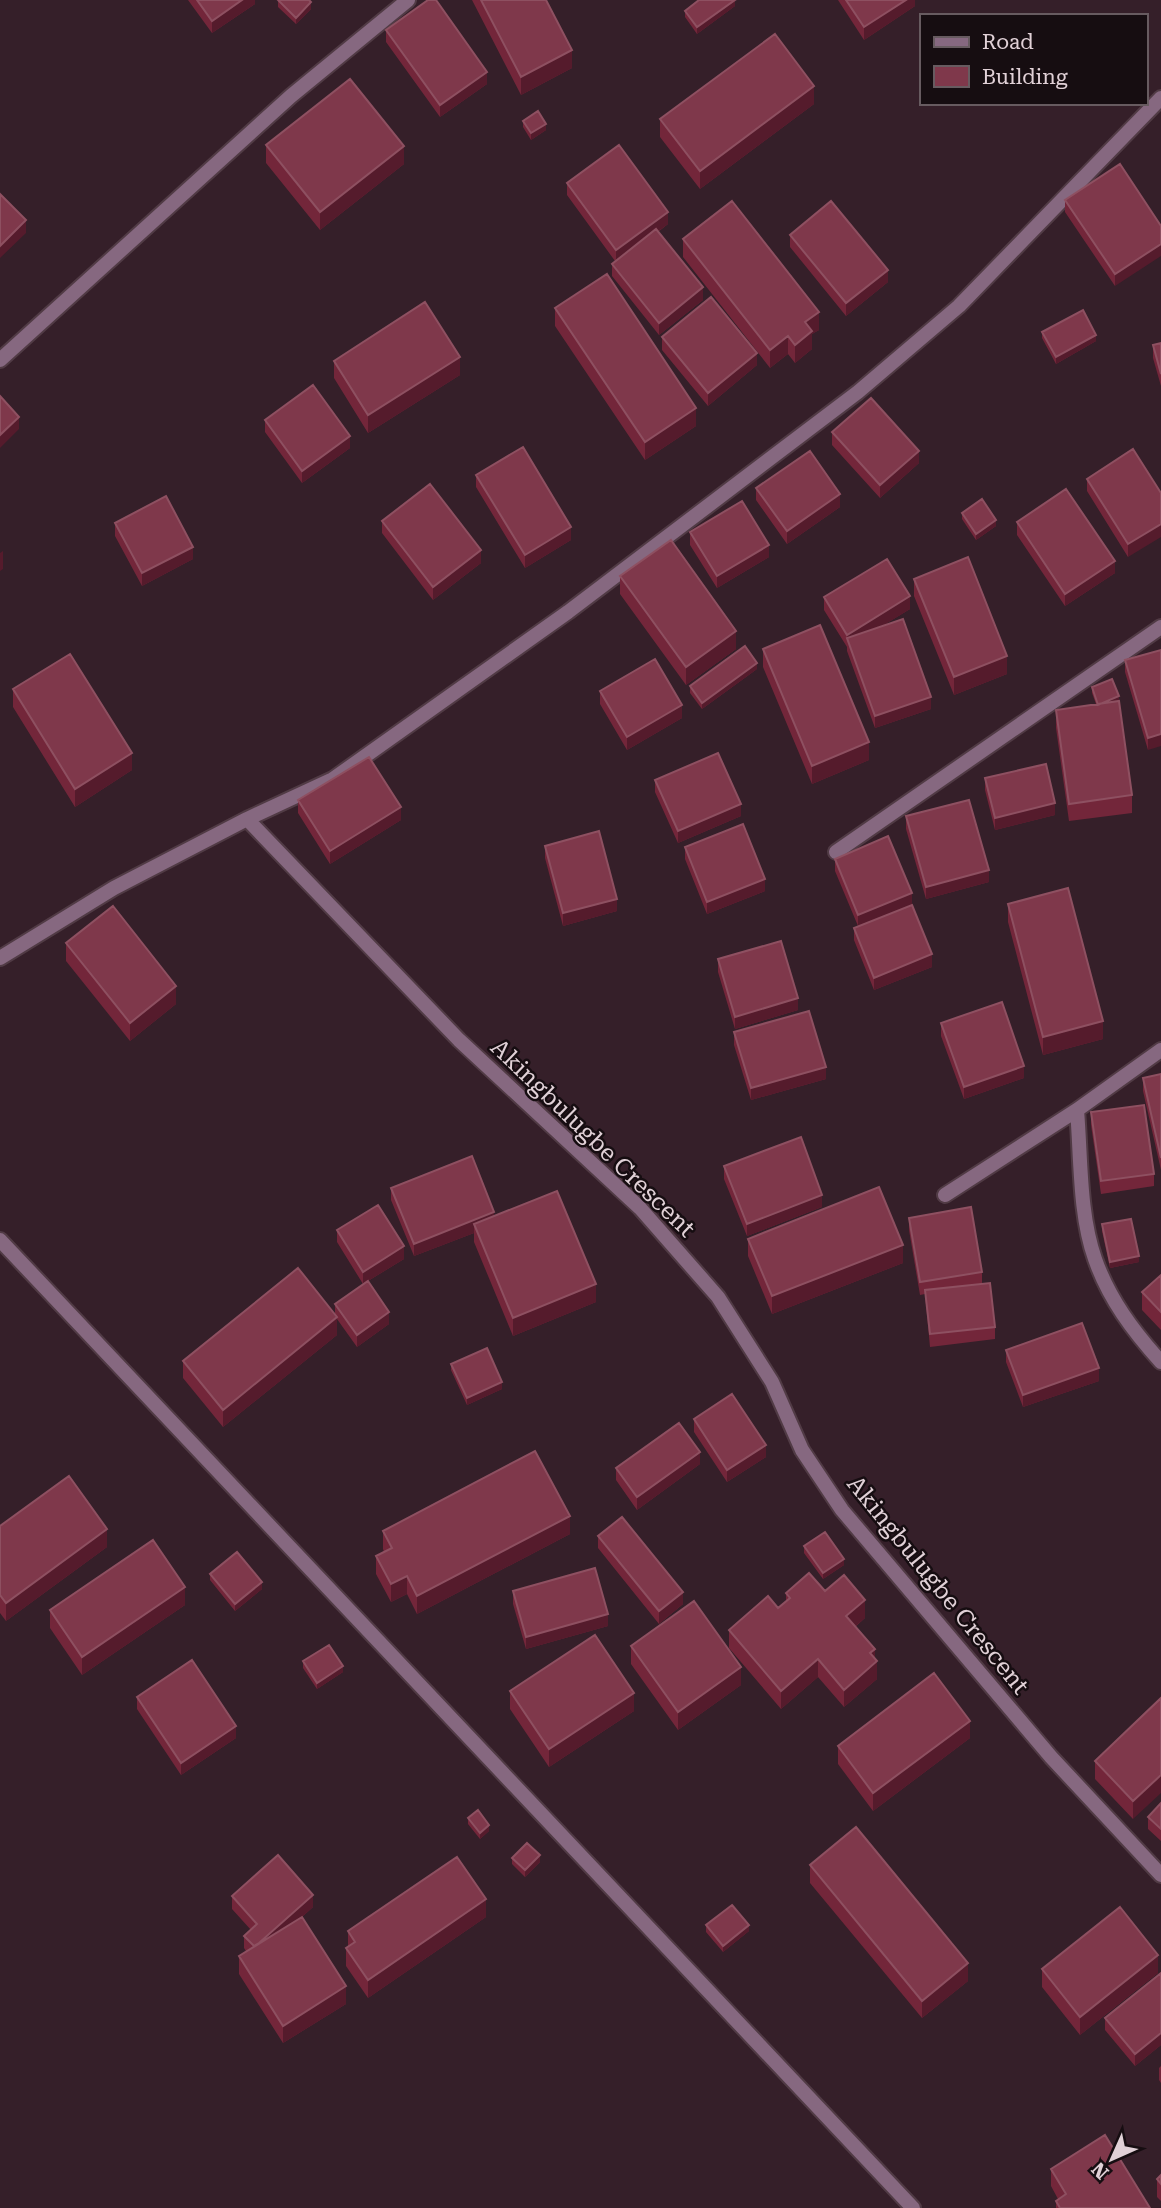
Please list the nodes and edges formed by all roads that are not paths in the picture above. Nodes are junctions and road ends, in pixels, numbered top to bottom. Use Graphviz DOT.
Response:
graph roads {
  1 [pos="408,0"];
  2 [pos="1161,98"];
  3 [pos="0,360"];
  4 [pos="1161,627"];
  5 [pos="247,819"];
  6 [pos="836,852"];
  7 [pos="0,958"];
  8 [pos="1161,1050"];
  9 [pos="1077,1110"];
  10 [pos="946,1195"];
  11 [pos="0,1240"];
  12 [pos="1161,1362"];
  13 [pos="1161,1875"];
  14 [pos="913,2208"];
  1 -- 3 [label="street"];
  2 -- 5 [label="street"];
  4 -- 6 [label="street"];
  5 -- 7 [label="street"];
  5 -- 13 [label="street, Akingbulugbe Crescent"];
  8 -- 9 [label="street"];
  9 -- 10 [label="street"];
  9 -- 12 [label="street"];
  11 -- 14 [label="street"];
}
